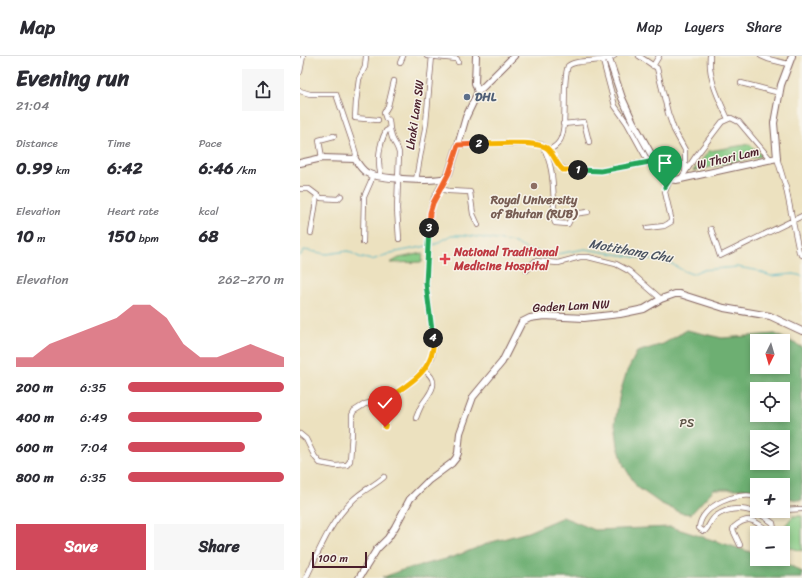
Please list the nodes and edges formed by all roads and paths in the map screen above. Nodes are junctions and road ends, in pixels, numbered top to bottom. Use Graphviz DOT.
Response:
graph roads {
  1 [pos="303,56"];
  2 [pos="366,56"];
  3 [pos="403,56"];
  4 [pos="427,56"];
  5 [pos="432,56"];
  6 [pos="476,56"];
  7 [pos="514,56"];
  8 [pos="638,56"];
  9 [pos="659,56"];
  10 [pos="710,56"];
  11 [pos="761,56"];
  12 [pos="792,56"];
  13 [pos="609,58"];
  14 [pos="458,62"];
  15 [pos="400,63"];
  16 [pos="788,64"];
  17 [pos="653,66"];
  18 [pos="300,72"];
  19 [pos="394,81"];
  20 [pos="741,83"];
  21 [pos="300,91"];
  22 [pos="478,92"];
  23 [pos="780,93"];
  24 [pos="728,119"];
  25 [pos="378,120"];
  26 [pos="563,124"];
  27 [pos="390,130"];
  28 [pos="334,136"];
  29 [pos="589,142"];
  30 [pos="458,145"];
  31 [pos="542,145"];
  32 [pos="549,150"];
  33 [pos="322,158"];
  34 [pos="355,159"];
  35 [pos="774,159"];
  36 [pos="655,161"];
  37 [pos="300,163"];
  38 [pos="649,163"];
  39 [pos="685,172"];
  40 [pos="372,175"];
  41 [pos="382,176"];
  42 [pos="398,178"];
  43 [pos="445,178"];
  44 [pos="670,179"];
  45 [pos="416,180"];
  46 [pos="680,180"];
  47 [pos="300,189"];
  48 [pos="440,189"];
  49 [pos="316,195"];
  50 [pos="341,196"];
  51 [pos="588,212"];
  52 [pos="802,216"];
  53 [pos="792,221"];
  54 [pos="478,224"];
  55 [pos="647,228"];
  56 [pos="711,229"];
  57 [pos="311,233"];
  58 [pos="399,239"];
  59 [pos="363,242"];
  60 [pos="802,255"];
  61 [pos="527,270"];
  62 [pos="661,299"];
  63 [pos="802,331"];
  64 [pos="424,370"];
  65 [pos="391,396"];
  66 [pos="416,418"];
  67 [pos="385,427"];
  68 [pos="300,434"];
  69 [pos="384,477"];
  70 [pos="750,496"];
  71 [pos="802,509"];
  72 [pos="750,510"];
  73 [pos="790,510"];
  74 [pos="764,518"];
  75 [pos="740,545"];
  76 [pos="306,578"];
  77 [pos="359,578"];
  1 -- 18 [label="street"];
  2 -- 25 [label="street"];
  3 -- 15 [label="street"];
  4 -- 5 [label="street"];
  5 -- 14 [label="street"];
  5 -- 45 [label="street, Lhaki Lam SW"];
  6 -- 22 [label="main road"];
  7 -- 22 [label="main road"];
  8 -- 17 [label="street"];
  9 -- 17 [label="street"];
  10 -- 24 [label="street"];
  11 -- 16 [label="street"];
  12 -- 16 [label="main road, W Thori Lam"];
  13 -- 26 [label="street"];
  13 -- 36 [label="main road"];
  13 -- 38 [label="street"];
  16 -- 23 [label="main road, W Thori Lam"];
  17 -- 39 [label="street"];
  19 -- 27 [label="street"];
  20 -- 23 [label="street"];
  21 -- 34 [label="street"];
  22 -- 30 [label="main road"];
  23 -- 35 [label="main road, W Thori Lam"];
  24 -- 35 [label="street"];
  24 -- 39 [label="street"];
  26 -- 29 [label="street"];
  26 -- 32 [label="street"];
  27 -- 41 [label="street"];
  27 -- 42 [label="street"];
  28 -- 33 [label="street"];
  30 -- 31 [label="street"];
  30 -- 43 [label="main road"];
  31 -- 32 [label="street"];
  31 -- 51 [label="street"];
  32 -- 38 [label="street"];
  33 -- 34 [label="main road"];
  33 -- 37 [label="main road"];
  34 -- 40 [label="main road"];
  35 -- 46 [label="main road, W Thori Lam"];
  35 -- 53 [label="street"];
  36 -- 38 [label="street"];
  36 -- 44 [label="main road"];
  39 -- 46 [label="street"];
  40 -- 41 [label="main road"];
  40 -- 59 [label="street"];
  41 -- 42 [label="main road"];
  42 -- 45 [label="main road"];
  42 -- 58 [label="street"];
  43 -- 45 [label="main road"];
  43 -- 48 [label="street"];
  44 -- 46 [label="main road, W Thori Lam"];
  44 -- 55 [label="street"];
  47 -- 49 [label="street"];
  48 -- 54 [label="street"];
  48 -- 64 [label="street"];
  49 -- 50 [label="street"];
  49 -- 57 [label="street"];
  52 -- 53 [label="street"];
  53 -- 56 [label="street"];
  53 -- 60 [label="street"];
  61 -- 62 [label="street"];
  62 -- 63 [label="main road, Gaden Lam NW"];
  62 -- 77 [label="main road, Gaden Lam NW"];
  64 -- 65 [label="street"];
  64 -- 66 [label="street"];
  65 -- 67 [label="street"];
  65 -- 68 [label="street"];
  69 -- 76 [label="street"];
  70 -- 72 [label="street"];
  71 -- 73 [label="street"];
  74 -- 75 [label="street"];
}
